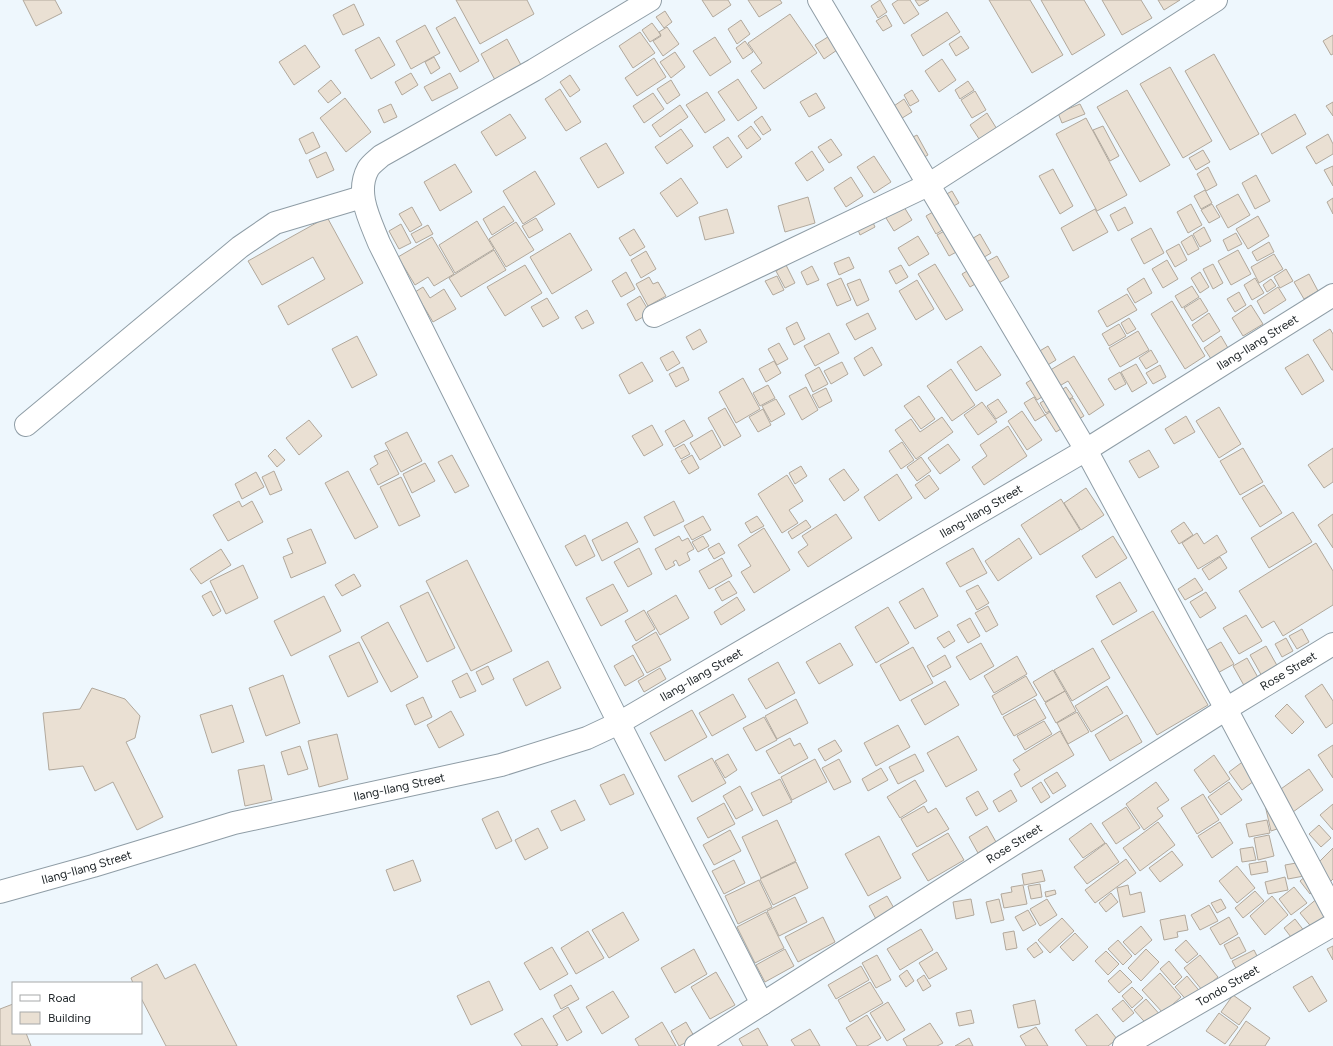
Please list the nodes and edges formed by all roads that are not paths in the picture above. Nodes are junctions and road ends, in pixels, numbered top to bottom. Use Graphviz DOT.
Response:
graph roads {
  1 [pos="650,0"];
  2 [pos="819,0"];
  3 [pos="1216,0"];
  4 [pos="928,184"];
  5 [pos="362,197"];
  6 [pos="1333,295"];
  7 [pos="654,316"];
  8 [pos="26,425"];
  9 [pos="1086,450"];
  10 [pos="1333,644"];
  11 [pos="1226,709"];
  12 [pos="619,724"];
  13 [pos="0,892"];
  14 [pos="1333,910"];
  15 [pos="1333,925"];
  16 [pos="762,1004"];
  17 [pos="708,1043"];
  18 [pos="1124,1046"];
  1 -- 5 [label="street"];
  2 -- 4 [label="street"];
  3 -- 4 [label="street"];
  4 -- 7 [label="street"];
  4 -- 9 [label="street"];
  5 -- 8 [label="street"];
  5 -- 12 [label="street"];
  6 -- 9 [label="street, Ilang-Ilang Street"];
  9 -- 11 [label="street"];
  9 -- 12 [label="street, Ilang-Ilang Street"];
  10 -- 11 [label="street, Rose Street"];
  11 -- 14 [label="street"];
  11 -- 16 [label="street, Rose Street"];
  12 -- 13 [label="street, Ilang-Ilang Street"];
  12 -- 16 [label="street"];
  15 -- 18 [label="street, Tondo Street"];
  16 -- 17 [label="street, Rose Street"];
}
